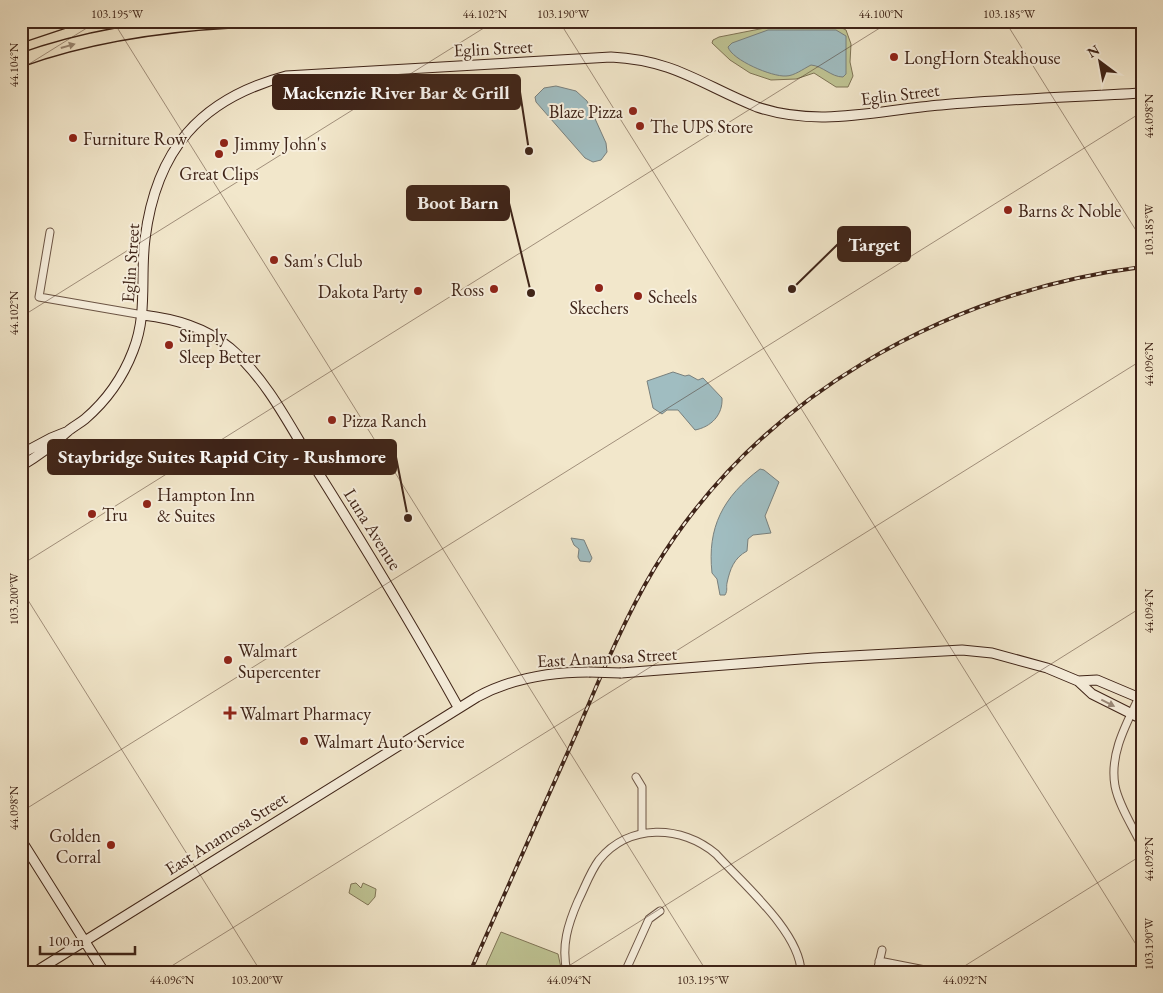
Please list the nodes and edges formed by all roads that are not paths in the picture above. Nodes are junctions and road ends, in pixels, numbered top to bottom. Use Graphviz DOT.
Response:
graph roads {
  1 [pos="66,21"];
  2 [pos="235,21"];
  3 [pos="21,36"];
  4 [pos="21,60"];
  5 [pos="1142,93"];
  6 [pos="50,232"];
  7 [pos="143,315"];
  8 [pos="66,432"];
  9 [pos="21,454"];
  10 [pos="21,466"];
  11 [pos="1078,681"];
  12 [pos="1141,696"];
  13 [pos="458,707"];
  14 [pos="1131,715"];
  15 [pos="1142,719"];
  16 [pos="636,777"];
  17 [pos="642,832"];
  18 [pos="21,840"];
  19 [pos="1142,846"];
  20 [pos="660,911"];
  21 [pos="85,941"];
  22 [pos="882,950"];
  23 [pos="879,961"];
  24 [pos="35,972"];
  25 [pos="104,972"];
  26 [pos="567,972"];
  27 [pos="625,972"];
  28 [pos="801,972"];
  29 [pos="877,972"];
  30 [pos="936,972"];
  1 -- 3 [label="highway"];
  4 -- 2 [label="highway, one-way"];
  5 -- 7 [label="street, Eglin Street"];
  6 -- 7 [label="street, Luna Avenue"];
  7 -- 8 [label="street, Eglin Street"];
  7 -- 13 [label="street, Luna Avenue"];
  8 -- 9 [label="street, Eglin Street"];
  8 -- 10 [label="street, Eglin Street"];
  11 -- 12 [label="street, East Anamosa Street"];
  11 -- 13 [label="street, East Anamosa Street, bridge"];
  11 -- 14 [label="street, East Anamosa Street, one-way"];
  12 -- 14 [label="street"];
  13 -- 21 [label="street, East Anamosa Street"];
  14 -- 15 [label="street, East Anamosa Street"];
  14 -- 19 [label="street"];
  16 -- 17 [label="street"];
  17 -- 26 [label="street"];
  17 -- 28 [label="street"];
  18 -- 21 [label="street"];
  20 -- 27 [label="street"];
  21 -- 24 [label="street, East Anamosa Street"];
  21 -- 25 [label="street"];
  22 -- 23 [label="street"];
  23 -- 29 [label="street"];
  23 -- 30 [label="street"];
}
